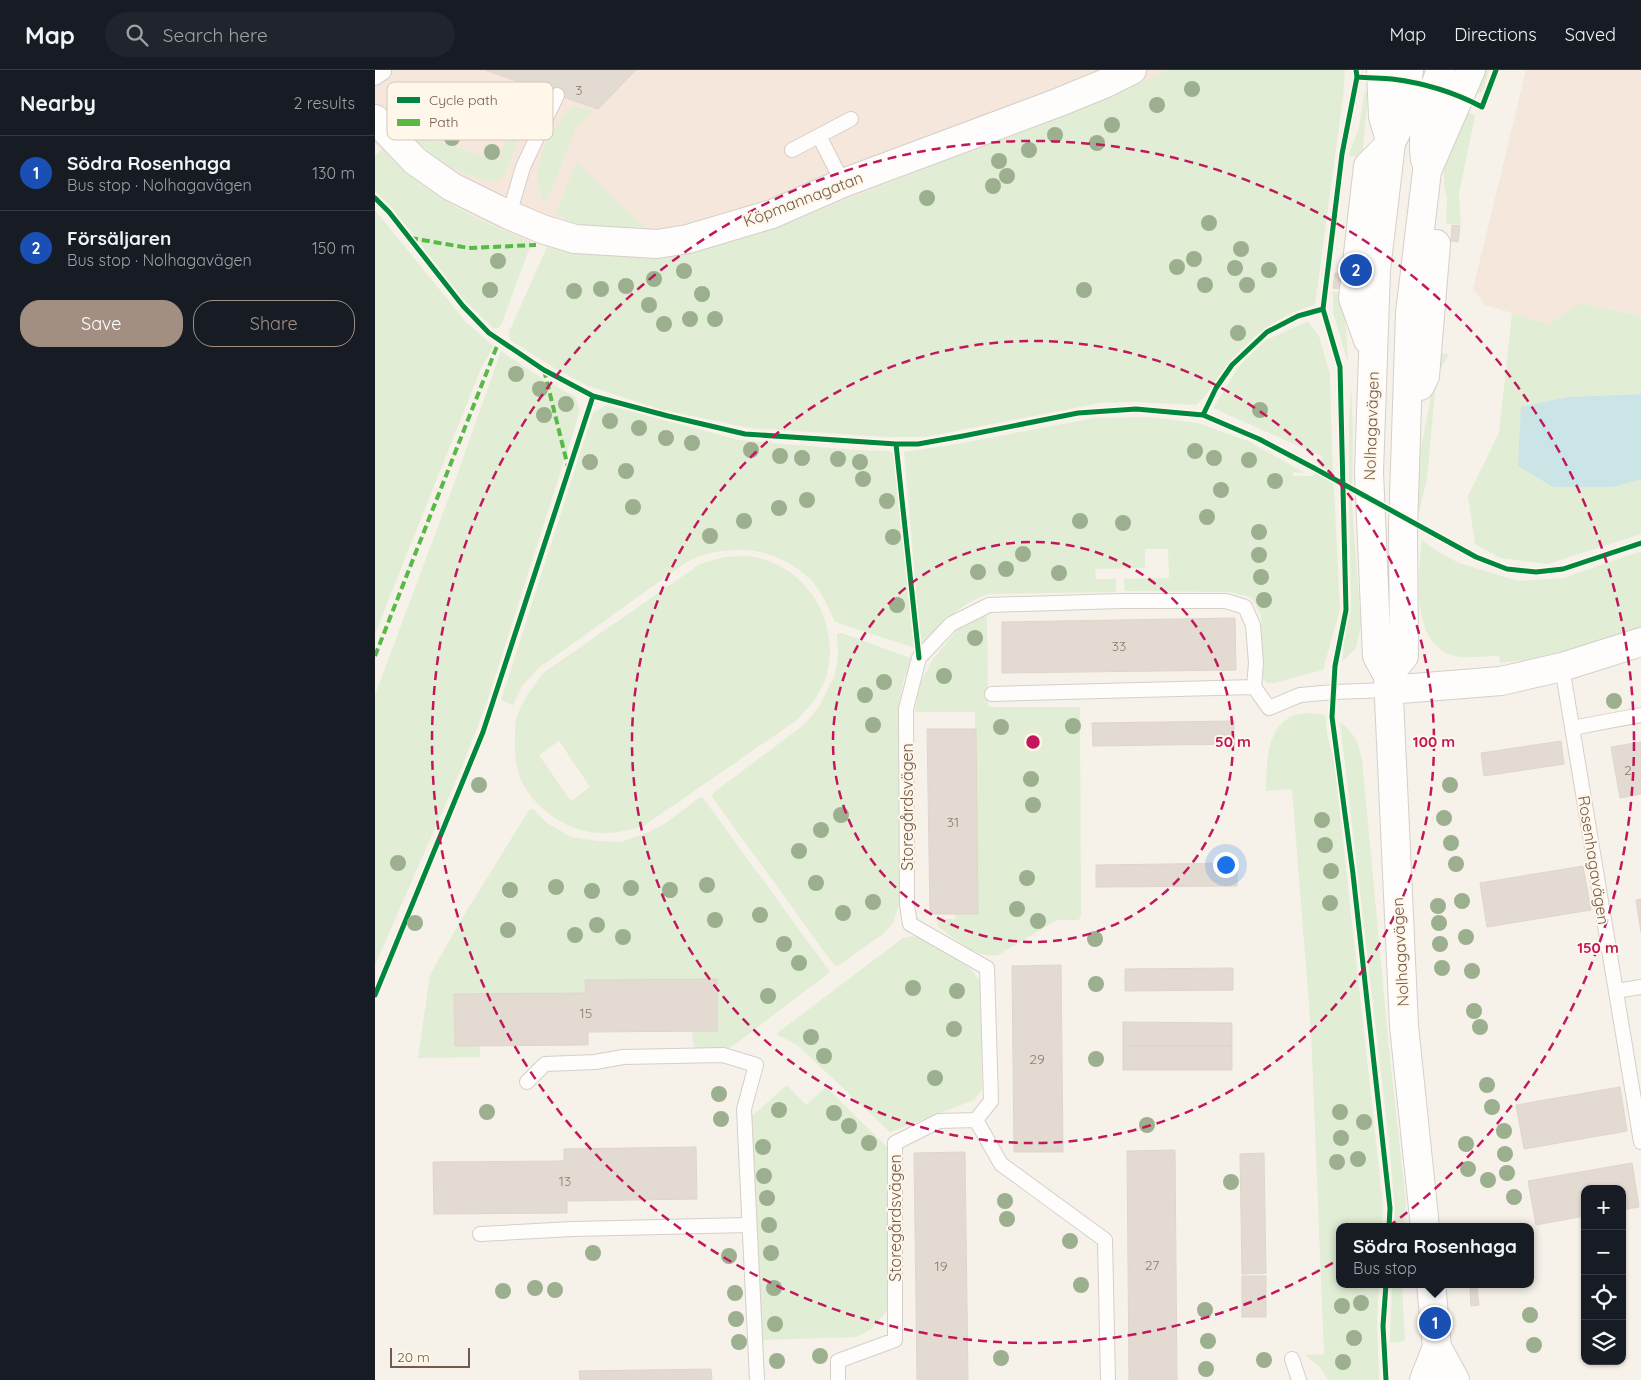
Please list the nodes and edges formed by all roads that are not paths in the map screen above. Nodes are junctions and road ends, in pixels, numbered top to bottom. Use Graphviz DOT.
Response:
graph roads {
  1 [pos="1132,70"];
  2 [pos="1381,70"];
  3 [pos="1409,70"];
  4 [pos="1441,70"];
  5 [pos="1471,70"];
  6 [pos="1101,77"];
  7 [pos="557,95"];
  8 [pos="553,103"];
  9 [pos="375,119"];
  10 [pos="851,119"];
  11 [pos="387,132"];
  12 [pos="819,136"];
  13 [pos="395,140"];
  14 [pos="536,140"];
  15 [pos="1391,143"];
  16 [pos="791,150"];
  17 [pos="1427,171"];
  18 [pos="843,183"];
  19 [pos="509,215"];
  20 [pos="1641,642"];
  21 [pos="1562,667"];
  22 [pos="1388,683"];
  23 [pos="1254,687"];
  24 [pos="992,694"];
  25 [pos="1641,715"];
  26 [pos="1572,728"];
  27 [pos="1641,986"];
  28 [pos="1616,991"];
  29 [pos="527,1082"];
  30 [pos="976,1120"];
  31 [pos="1641,1142"];
  32 [pos="1425,1223"];
  33 [pos="749,1225"];
  34 [pos="480,1234"];
  35 [pos="1431,1288"];
  36 [pos="1437,1347"];
  37 [pos="1292,1359"];
  38 [pos="757,1380"];
  39 [pos="838,1380"];
  40 [pos="1108,1380"];
  41 [pos="1299,1380"];
  42 [pos="1424,1380"];
  43 [pos="1455,1380"];
  1 -- 6 [label="street, Köpmannagatan"];
  2 -- 15 [label="street, Nolhagavägen"];
  3 -- 15 [label="street, Nolhagavägen"];
  4 -- 17 [label="street"];
  5 -- 17 [label="street"];
  6 -- 18 [label="street, Köpmannagatan"];
  7 -- 8 [label="lane"];
  9 -- 11 [label="street, Köpmannagatan"];
  10 -- 12 [label="lane"];
  12 -- 16 [label="lane"];
  12 -- 18 [label="lane"];
  13 -- 19 [label="street, Köpmannagatan"];
  14 -- 19 [label="lane"];
  15 -- 22 [label="street, Nolhagavägen"];
  17 -- 22 [label="street"];
  18 -- 19 [label="street, Köpmannagatan"];
  20 -- 21 [label="street"];
  21 -- 22 [label="street"];
  21 -- 26 [label="lane, Rosenhagavägen"];
  22 -- 23 [label="lane"];
  22 -- 32 [label="street, Nolhagavägen"];
  23 -- 24 [label="lane"];
  23 -- 30 [label="lane, Storegårdsvägen"];
  25 -- 26 [label="lane"];
  26 -- 28 [label="lane, Rosenhagavägen"];
  27 -- 28 [label="lane"];
  28 -- 31 [label="lane, Rosenhagavägen"];
  29 -- 33 [label="lane"];
  30 -- 39 [label="lane, Storegårdsvägen"];
  30 -- 40 [label="lane"];
  33 -- 34 [label="lane"];
  33 -- 38 [label="lane"];
  35 -- 36 [label="street"];
  36 -- 42 [label="street"];
  36 -- 43 [label="street"];
  37 -- 41 [label="lane"];
}
